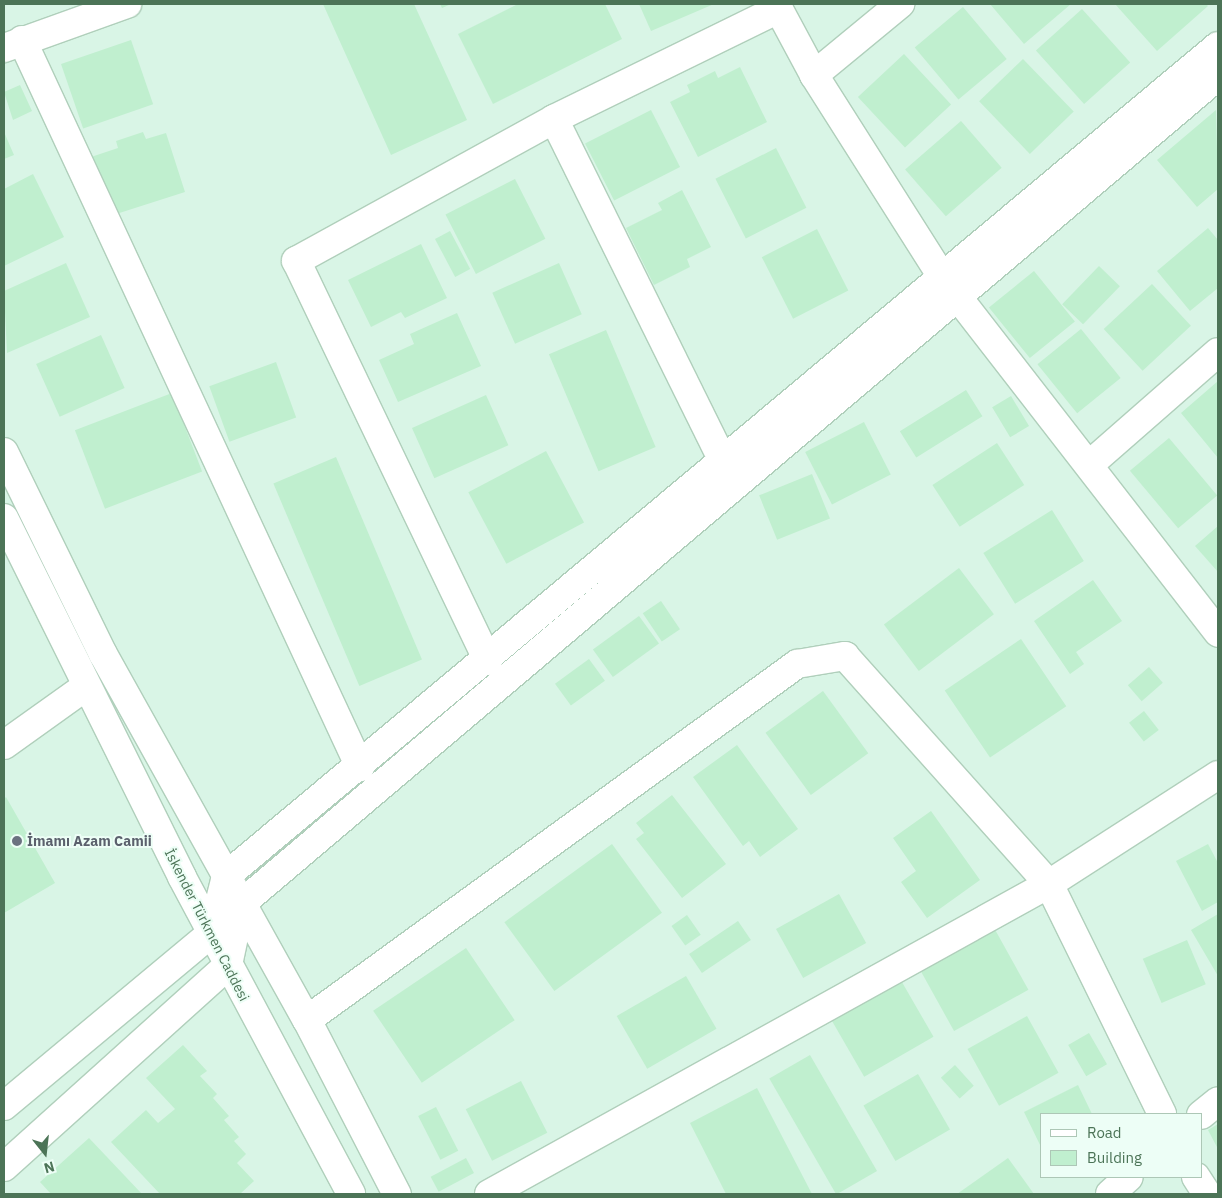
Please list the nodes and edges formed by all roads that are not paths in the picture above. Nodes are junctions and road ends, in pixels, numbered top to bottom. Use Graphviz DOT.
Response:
graph roads {
  1 [pos="127,4"];
  2 [pos="900,4"];
  3 [pos="778,7"];
  4 [pos="13,44"];
  5 [pos="1218,46"];
  6 [pos="814,75"];
  7 [pos="1218,76"];
  8 [pos="554,119"];
  9 [pos="942,278"];
  10 [pos="960,298"];
  11 [pos="1218,352"];
  12 [pos="4,452"];
  13 [pos="724,463"];
  14 [pos="1088,465"];
  15 [pos="4,518"];
  16 [pos="1218,633"];
  17 [pos="488,661"];
  18 [pos="85,687"];
  19 [pos="4,745"];
  20 [pos="360,767"];
  21 [pos="1218,775"];
  22 [pos="226,876"];
  23 [pos="1049,884"];
  24 [pos="241,904"];
  25 [pos="212,933"];
  26 [pos="228,965"];
  27 [pos="307,1020"];
  28 [pos="1218,1101"];
  29 [pos="4,1106"];
  30 [pos="1162,1113"];
  31 [pos="1202,1114"];
  32 [pos="4,1166"];
  33 [pos="1129,1178"];
  34 [pos="1197,1178"];
  35 [pos="351,1194"];
  36 [pos="397,1194"];
  37 [pos="489,1194"];
  38 [pos="1110,1194"];
  39 [pos="1207,1194"];
  1 -- 4 [label="street"];
  2 -- 6 [label="street"];
  3 -- 6 [label="street"];
  3 -- 8 [label="street"];
  4 -- 20 [label="street"];
  5 -- 9 [label="street"];
  6 -- 9 [label="street"];
  7 -- 10 [label="street"];
  8 -- 13 [label="street"];
  8 -- 17 [label="street"];
  9 -- 10 [label="street"];
  9 -- 13 [label="street"];
  10 -- 14 [label="street"];
  10 -- 24 [label="street"];
  11 -- 14 [label="street"];
  12 -- 22 [label="street"];
  13 -- 17 [label="street"];
  14 -- 16 [label="street"];
  15 -- 18 [label="street, İskender Türkmen Caddesi"];
  17 -- 20 [label="street"];
  18 -- 19 [label="street"];
  18 -- 25 [label="street, İskender Türkmen Caddesi"];
  20 -- 22 [label="street"];
  21 -- 23 [label="street"];
  22 -- 24 [label="street"];
  22 -- 25 [label="street"];
  23 -- 27 [label="street"];
  23 -- 30 [label="street"];
  23 -- 37 [label="street"];
  24 -- 26 [label="street"];
  24 -- 27 [label="street"];
  25 -- 26 [label="street, İskender Türkmen Caddesi"];
  25 -- 29 [label="street"];
  26 -- 32 [label="street"];
  26 -- 35 [label="street, İskender Türkmen Caddesi"];
  27 -- 36 [label="street"];
  28 -- 31 [label="street"];
  33 -- 38 [label="street"];
  34 -- 39 [label="street"];
}
